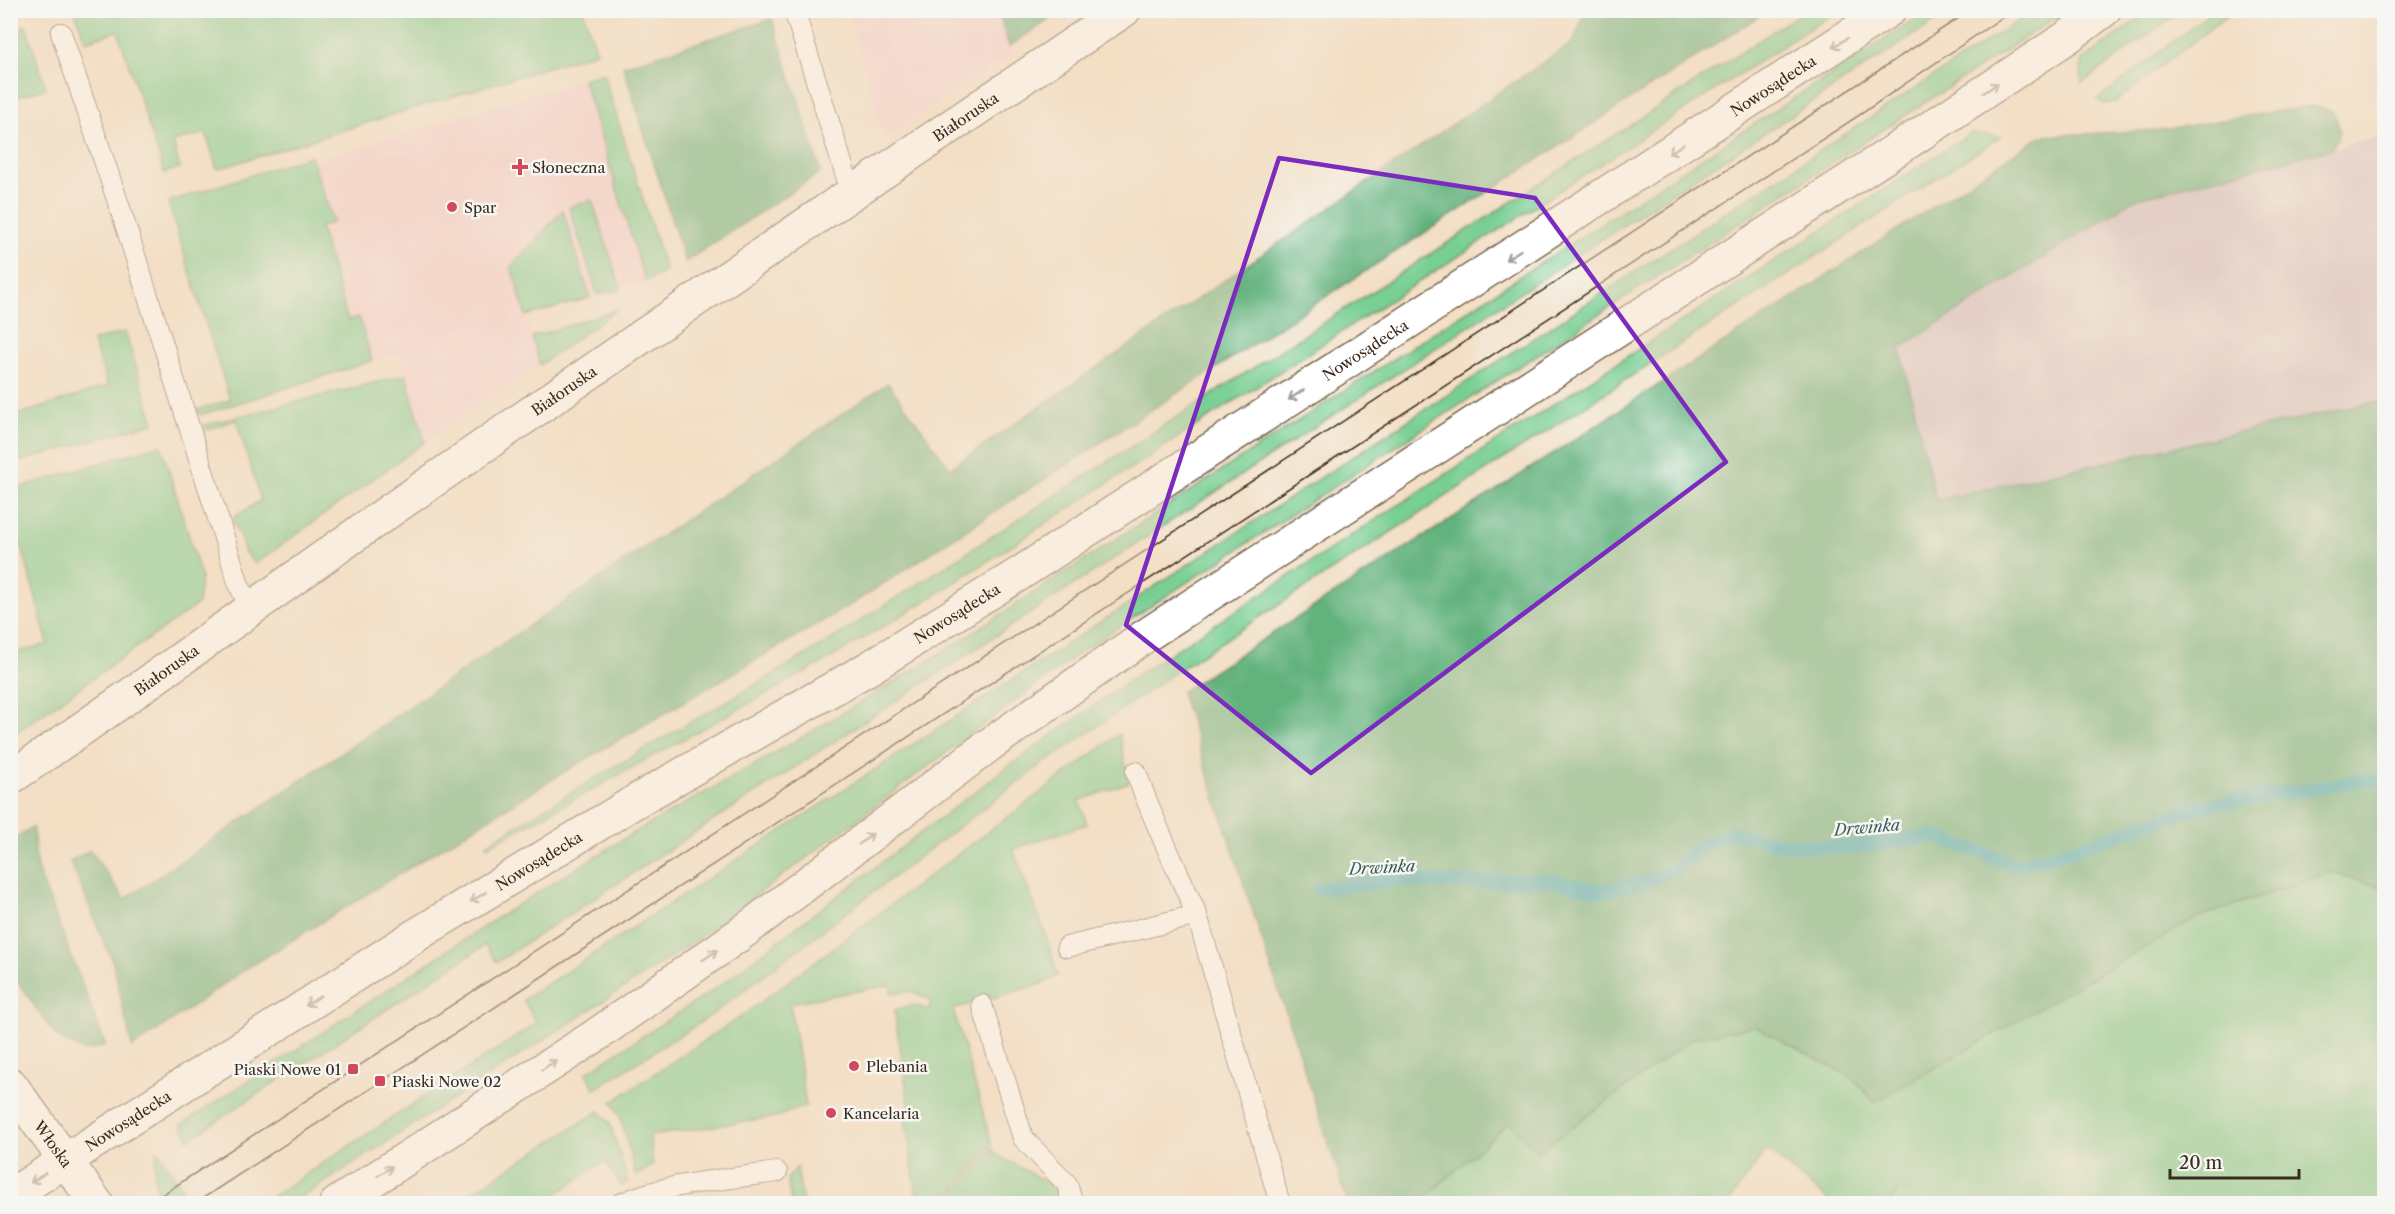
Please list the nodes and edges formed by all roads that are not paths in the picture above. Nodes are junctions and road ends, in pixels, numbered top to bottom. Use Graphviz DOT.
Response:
graph roads {
  1 [pos="794,10"];
  2 [pos="1124,10"];
  3 [pos="1889,10"];
  4 [pos="2104,10"];
  5 [pos="61,33"];
  6 [pos="851,192"];
  7 [pos="250,609"];
  8 [pos="1136,772"];
  9 [pos="10,778"];
  10 [pos="1197,915"];
  11 [pos="1067,947"];
  12 [pos="982,1005"];
  13 [pos="10,1084"];
  14 [pos="66,1160"];
  15 [pos="777,1172"];
  16 [pos="10,1196"];
  17 [pos="97,1203"];
  18 [pos="336,1203"];
  19 [pos="620,1203"];
  20 [pos="1073,1203"];
  21 [pos="1280,1203"];
  1 -- 6 [label="lane"];
  2 -- 6 [label="main road, Białoruska"];
  3 -- 14 [label="main road, Nowosądecka, one-way"];
  18 -- 4 [label="main road, one-way"];
  5 -- 7 [label="lane"];
  6 -- 7 [label="main road, Białoruska"];
  7 -- 9 [label="main road, Białoruska"];
  8 -- 10 [label="lane"];
  10 -- 11 [label="lane"];
  10 -- 21 [label="lane"];
  12 -- 20 [label="lane"];
  13 -- 14 [label="main road, Włoska"];
  14 -- 16 [label="main road, Nowosądecka, one-way"];
  14 -- 17 [label="main road, Włoska"];
  15 -- 19 [label="lane"];
}
